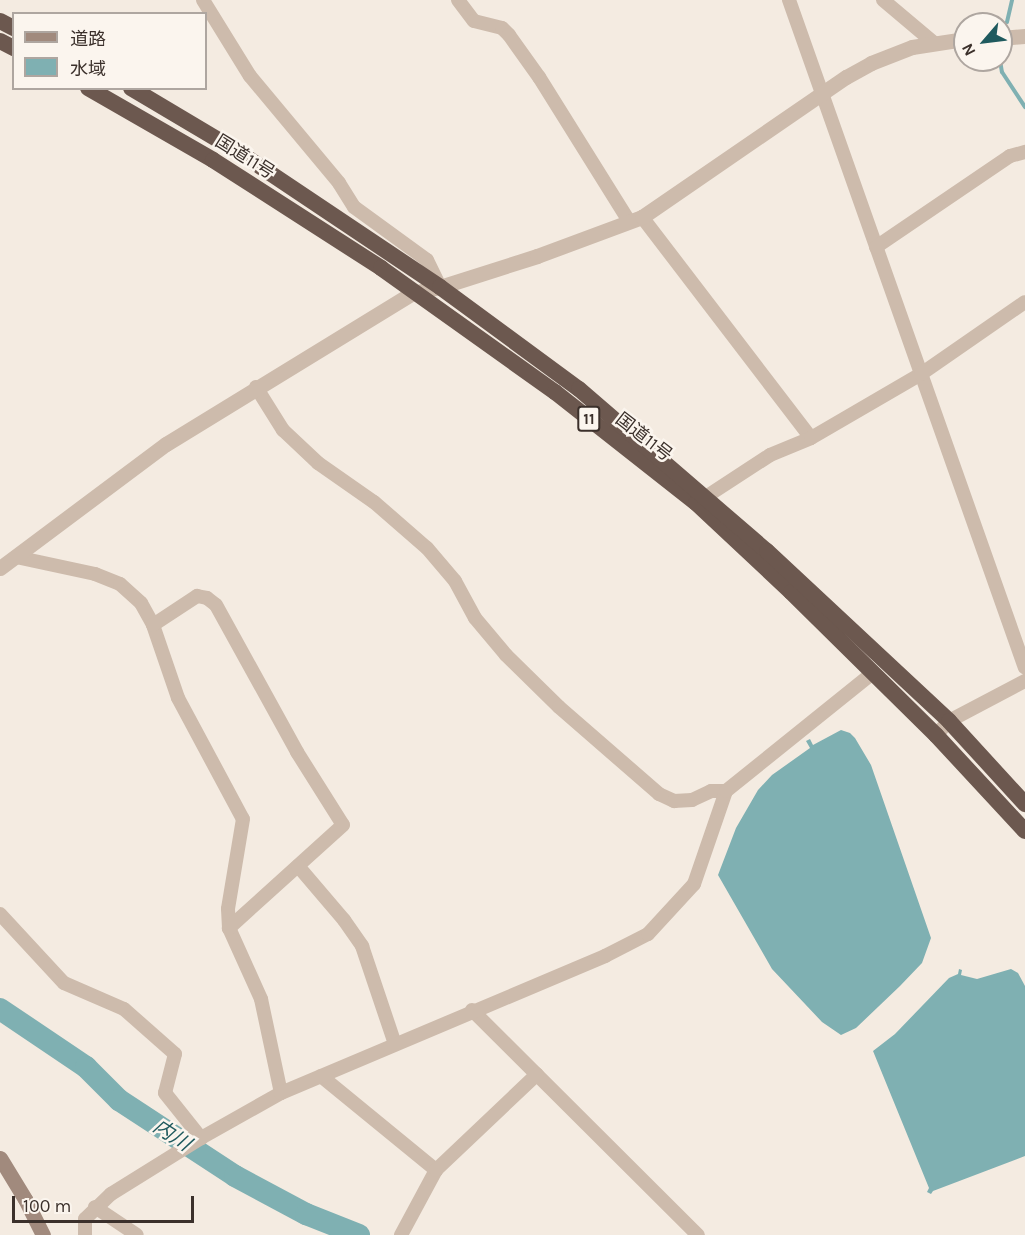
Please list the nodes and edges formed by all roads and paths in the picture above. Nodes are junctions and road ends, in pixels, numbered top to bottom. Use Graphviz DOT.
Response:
graph roads {
  1 [pos="203,0"];
  2 [pos="458,0"];
  3 [pos="789,0"];
  4 [pos="883,0"];
  5 [pos="953,41"];
  6 [pos="934,43"];
  7 [pos="91,90"];
  8 [pos="134,90"];
  9 [pos="822,94"];
  10 [pos="1025,152"];
  11 [pos="636,219"];
  12 [pos="876,248"];
  13 [pos="440,287"];
  14 [pos="412,293"];
  15 [pos="1025,302"];
  16 [pos="921,374"];
  17 [pos="256,387"];
  18 [pos="811,438"];
  19 [pos="702,500"];
  20 [pos="5,563"];
  21 [pos="153,626"];
  22 [pos="1025,669"];
  23 [pos="873,673"];
  24 [pos="1025,681"];
  25 [pos="949,722"];
  26 [pos="936,735"];
  27 [pos="726,791"];
  28 [pos="1025,804"];
  29 [pos="1025,831"];
  30 [pos="298,866"];
  31 [pos="0,914"];
  32 [pos="229,928"];
  33 [pos="472,1011"];
  34 [pos="395,1044"];
  35 [pos="537,1074"];
  36 [pos="321,1076"];
  37 [pos="281,1094"];
  38 [pos="199,1139"];
  39 [pos="0,1158"];
  40 [pos="436,1170"];
  41 [pos="95,1207"];
  42 [pos="43,1235"];
  43 [pos="85,1235"];
  44 [pos="137,1235"];
  45 [pos="401,1235"];
  46 [pos="698,1235"];
  1 -- 13 [label="street"];
  2 -- 11 [label="street"];
  3 -- 9 [label="street"];
  4 -- 6 [label="street"];
  5 -- 6 [label="street"];
  6 -- 9 [label="street"];
  7 -- 14 [label="highway, 国道11号 / 11"];
  8 -- 13 [label="highway, 国道11号 / 11"];
  9 -- 11 [label="street"];
  9 -- 12 [label="street"];
  10 -- 12 [label="street"];
  11 -- 13 [label="street"];
  11 -- 18 [label="street"];
  12 -- 16 [label="street"];
  13 -- 14 [label="street"];
  13 -- 19 [label="highway, 国道11号 / 11"];
  14 -- 17 [label="street"];
  14 -- 19 [label="highway, 国道11号 / 11"];
  15 -- 16 [label="street"];
  16 -- 18 [label="street"];
  16 -- 22 [label="street"];
  17 -- 20 [label="street"];
  17 -- 27 [label="street"];
  18 -- 19 [label="street"];
  19 -- 23 [label="highway, 国道11号 / 11"];
  19 -- 25 [label="highway, 国道11号 / 11"];
  20 -- 21 [label="street"];
  21 -- 30 [label="street"];
  21 -- 32 [label="street"];
  23 -- 26 [label="highway, 国道11号 / 11"];
  23 -- 27 [label="street"];
  24 -- 25 [label="street"];
  25 -- 26 [label="street"];
  25 -- 28 [label="highway, 国道11号 / 11"];
  26 -- 29 [label="highway, 国道11号 / 11"];
  27 -- 33 [label="street"];
  30 -- 32 [label="street"];
  30 -- 34 [label="street"];
  31 -- 38 [label="street"];
  32 -- 37 [label="street"];
  33 -- 34 [label="street"];
  33 -- 35 [label="street"];
  34 -- 36 [label="street"];
  35 -- 40 [label="street"];
  35 -- 46 [label="street"];
  36 -- 37 [label="street"];
  36 -- 40 [label="street"];
  37 -- 38 [label="street"];
  38 -- 41 [label="street"];
  39 -- 42 [label="main road"];
  40 -- 45 [label="street"];
  41 -- 43 [label="street"];
  41 -- 44 [label="street"];
}
